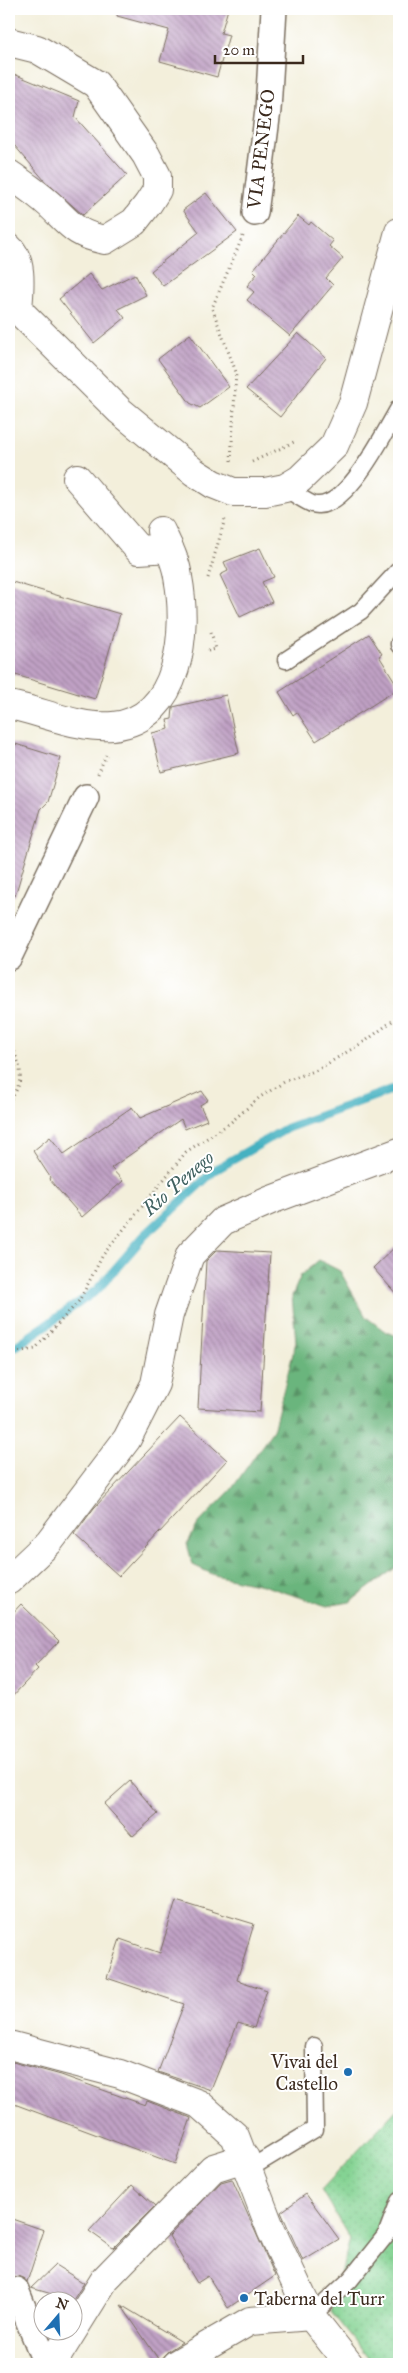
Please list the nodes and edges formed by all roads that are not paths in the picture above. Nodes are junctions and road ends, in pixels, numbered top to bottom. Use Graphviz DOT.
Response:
graph roads {
  1 [pos="274,9"];
  2 [pos="9,42"];
  3 [pos="9,174"];
  4 [pos="255,213"];
  5 [pos="399,232"];
  6 [pos="9,248"];
  7 [pos="14,309"];
  8 [pos="399,408"];
  9 [pos="77,478"];
  10 [pos="285,488"];
  11 [pos="399,570"];
  12 [pos="286,660"];
  13 [pos="9,705"];
  14 [pos="86,797"];
  15 [pos="9,957"];
  16 [pos="399,1152"];
  17 [pos="9,1580"];
  18 [pos="9,2045"];
  19 [pos="314,2046"];
  20 [pos="247,2164"];
  21 [pos="399,2200"];
  22 [pos="16,2290"];
  23 [pos="311,2316"];
  24 [pos="46,2364"];
  25 [pos="52,2364"];
  26 [pos="176,2364"];
  27 [pos="350,2364"];
  1 -- 4 [label="street, VIA PENEGO"];
  2 -- 3 [label="street"];
  5 -- 10 [label="street"];
  6 -- 7 [label="street"];
  7 -- 10 [label="street"];
  8 -- 10 [label="lane"];
  9 -- 13 [label="street"];
  11 -- 12 [label="lane"];
  14 -- 15 [label="street"];
  16 -- 17 [label="street"];
  18 -- 20 [label="street"];
  19 -- 20 [label="lane"];
  20 -- 23 [label="street"];
  20 -- 25 [label="street"];
  21 -- 23 [label="lane"];
  22 -- 24 [label="street"];
  23 -- 26 [label="street"];
  23 -- 27 [label="street"];
}
